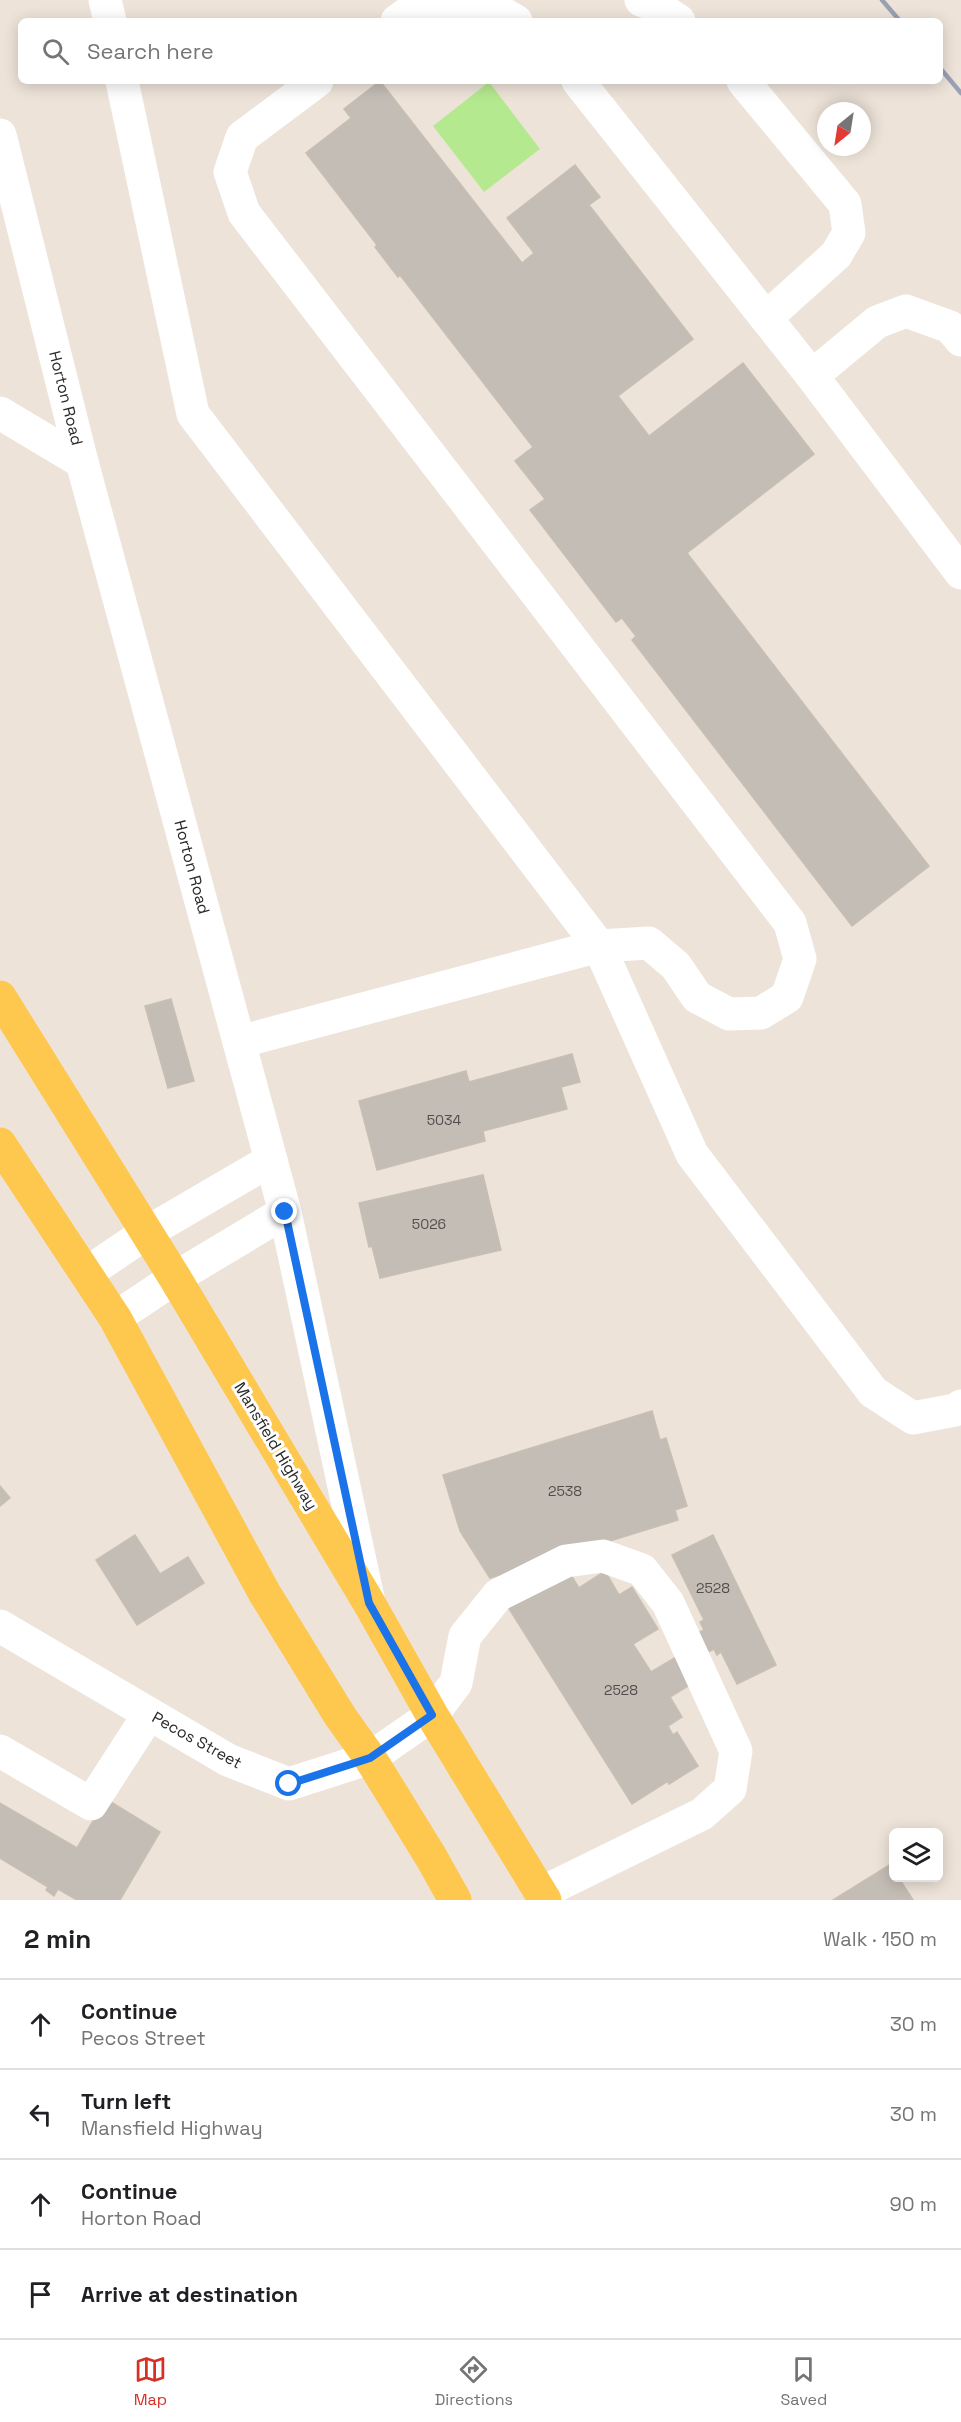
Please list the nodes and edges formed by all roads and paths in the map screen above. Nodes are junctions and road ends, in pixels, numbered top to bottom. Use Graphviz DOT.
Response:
graph roads {
  1 [pos="105,0"];
  2 [pos="641,0"];
  3 [pos="109,18"];
  4 [pos="401,18"];
  5 [pos="511,18"];
  6 [pos="675,18"];
  7 [pos="123,84"];
  8 [pos="313,84"];
  9 [pos="580,84"];
  10 [pos="745,84"];
  11 [pos="0,135"];
  12 [pos="766,318"];
  13 [pos="961,340"];
  14 [pos="812,376"];
  15 [pos="0,413"];
  16 [pos="82,462"];
  17 [pos="961,573"];
  18 [pos="599,946"];
  19 [pos="0,996"];
  20 [pos="239,1042"];
  21 [pos="0,1144"];
  22 [pos="271,1160"];
  23 [pos="285,1212"];
  24 [pos="146,1233"];
  25 [pos="87,1273"];
  26 [pos="175,1278"];
  27 [pos="115,1318"];
  28 [pos="961,1406"];
  29 [pos="369,1603"];
  30 [pos="0,1626"];
  31 [pos="149,1714"];
  32 [pos="432,1715"];
  33 [pos="0,1751"];
  34 [pos="370,1758"];
  35 [pos="543,1896"];
  36 [pos="454,1900"];
  1 -- 3 [label="street"];
  2 -- 6 [label="street"];
  4 -- 5 [label="street"];
  7 -- 18 [label="street"];
  8 -- 18 [label="street"];
  9 -- 12 [label="street"];
  10 -- 12 [label="street"];
  11 -- 16 [label="street, Horton Road"];
  12 -- 14 [label="street"];
  13 -- 14 [label="street"];
  14 -- 17 [label="street"];
  15 -- 16 [label="street"];
  16 -- 20 [label="street, Horton Road"];
  18 -- 20 [label="street"];
  18 -- 28 [label="street"];
  19 -- 24 [label="main road, Mansfield Highway"];
  20 -- 22 [label="street, Horton Road"];
  21 -- 25 [label="main road"];
  22 -- 23 [label="street, Horton Road"];
  22 -- 24 [label="street"];
  23 -- 26 [label="street"];
  23 -- 29 [label="street, Horton Road"];
  24 -- 25 [label="street"];
  24 -- 26 [label="main road, Mansfield Highway"];
  25 -- 27 [label="main road"];
  26 -- 27 [label="street"];
  26 -- 29 [label="main road, Mansfield Highway"];
  27 -- 34 [label="main road"];
  29 -- 32 [label="main road, Mansfield Highway"];
  30 -- 31 [label="street, Pecos Street"];
  31 -- 33 [label="street"];
  31 -- 34 [label="street, Pecos Street"];
  32 -- 34 [label="street, Pecos Street"];
  32 -- 35 [label="main road, Mansfield Highway"];
  32 -- 35 [label="street, Pecos Street"];
  34 -- 36 [label="main road"];
}
